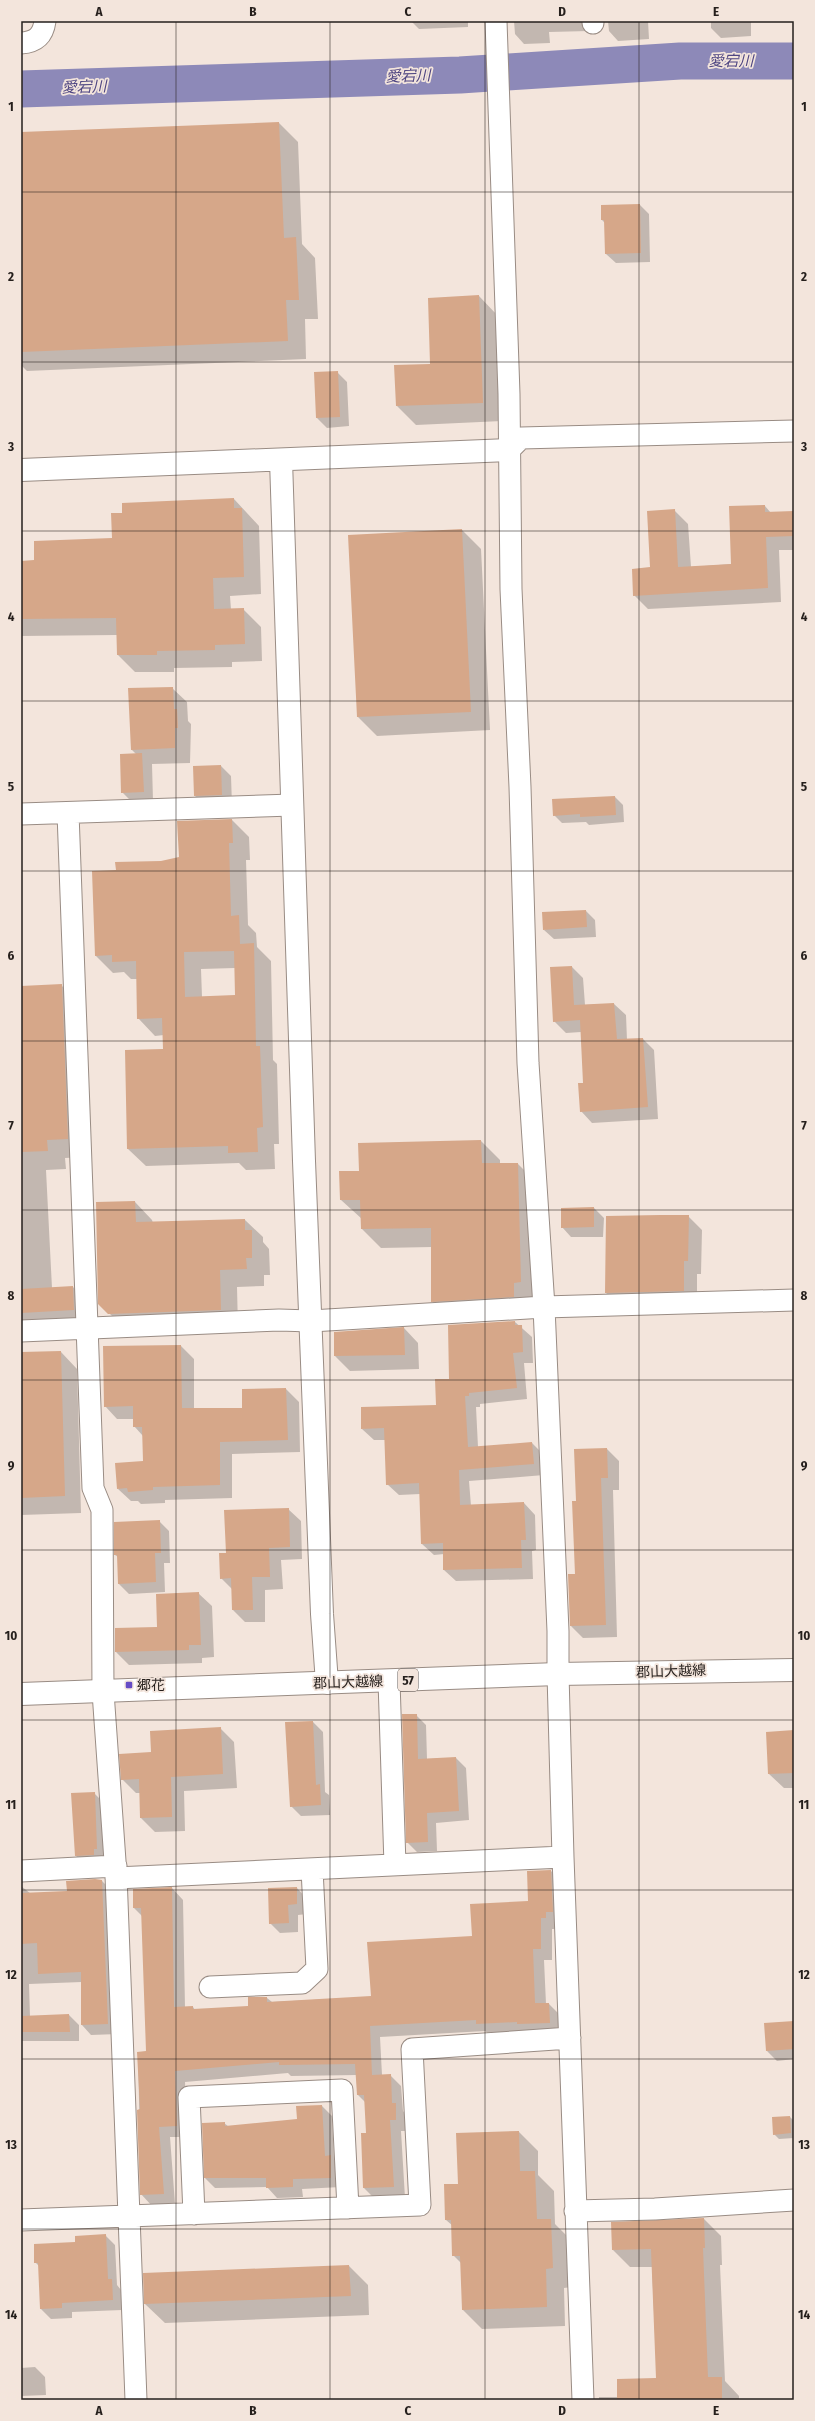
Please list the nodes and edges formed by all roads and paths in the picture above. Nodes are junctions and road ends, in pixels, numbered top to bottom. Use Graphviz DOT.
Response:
graph roads {
  1 [pos="45,21"];
  2 [pos="496,21"];
  3 [pos="21,43"];
  4 [pos="794,431"];
  5 [pos="508,450"];
  6 [pos="281,460"];
  7 [pos="21,470"];
  8 [pos="292,805"];
  9 [pos="68,813"];
  10 [pos="21,814"];
  11 [pos="794,1300"];
  12 [pos="544,1307"];
  13 [pos="311,1321"];
  14 [pos="88,1328"];
  15 [pos="21,1331"];
  16 [pos="794,1670"];
  17 [pos="558,1674"];
  18 [pos="389,1681"];
  19 [pos="326,1683"];
  20 [pos="103,1692"];
  21 [pos="21,1694"];
  22 [pos="564,1856"];
  23 [pos="395,1865"];
  24 [pos="312,1869"];
  25 [pos="21,1871"];
  26 [pos="116,1872"];
  27 [pos="210,1987"];
  28 [pos="570,2038"];
  29 [pos="794,2200"];
  30 [pos="348,2208"];
  31 [pos="575,2211"];
  32 [pos="194,2214"];
  33 [pos="129,2217"];
  34 [pos="21,2220"];
  35 [pos="136,2400"];
  36 [pos="584,2400"];
  1 -- 3 [label="street"];
  2 -- 5 [label="street"];
  4 -- 5 [label="street"];
  5 -- 6 [label="street"];
  5 -- 12 [label="street"];
  6 -- 7 [label="street"];
  6 -- 8 [label="street"];
  8 -- 9 [label="street"];
  8 -- 13 [label="street"];
  9 -- 10 [label="street"];
  9 -- 14 [label="street"];
  11 -- 12 [label="street"];
  12 -- 13 [label="street"];
  12 -- 17 [label="street"];
  13 -- 14 [label="street"];
  13 -- 19 [label="street"];
  14 -- 15 [label="street"];
  14 -- 20 [label="street"];
  16 -- 17 [label="street, 郡山大越線 / 57"];
  17 -- 18 [label="street, 郡山大越線 / 57"];
  17 -- 22 [label="street"];
  18 -- 19 [label="street, 郡山大越線 / 57"];
  18 -- 23 [label="street"];
  19 -- 20 [label="street, 郡山大越線 / 57"];
  20 -- 21 [label="street, 郡山大越線 / 57"];
  20 -- 26 [label="street"];
  22 -- 23 [label="street"];
  22 -- 28 [label="street"];
  23 -- 24 [label="street"];
  24 -- 26 [label="street"];
  24 -- 27 [label="street"];
  25 -- 26 [label="street"];
  26 -- 33 [label="street"];
  28 -- 30 [label="street"];
  28 -- 31 [label="street"];
  29 -- 31 [label="street"];
  30 -- 32 [label="street"];
  30 -- 32 [label="street"];
  31 -- 36 [label="street"];
  32 -- 33 [label="street"];
  33 -- 34 [label="street"];
  33 -- 35 [label="street"];
}
